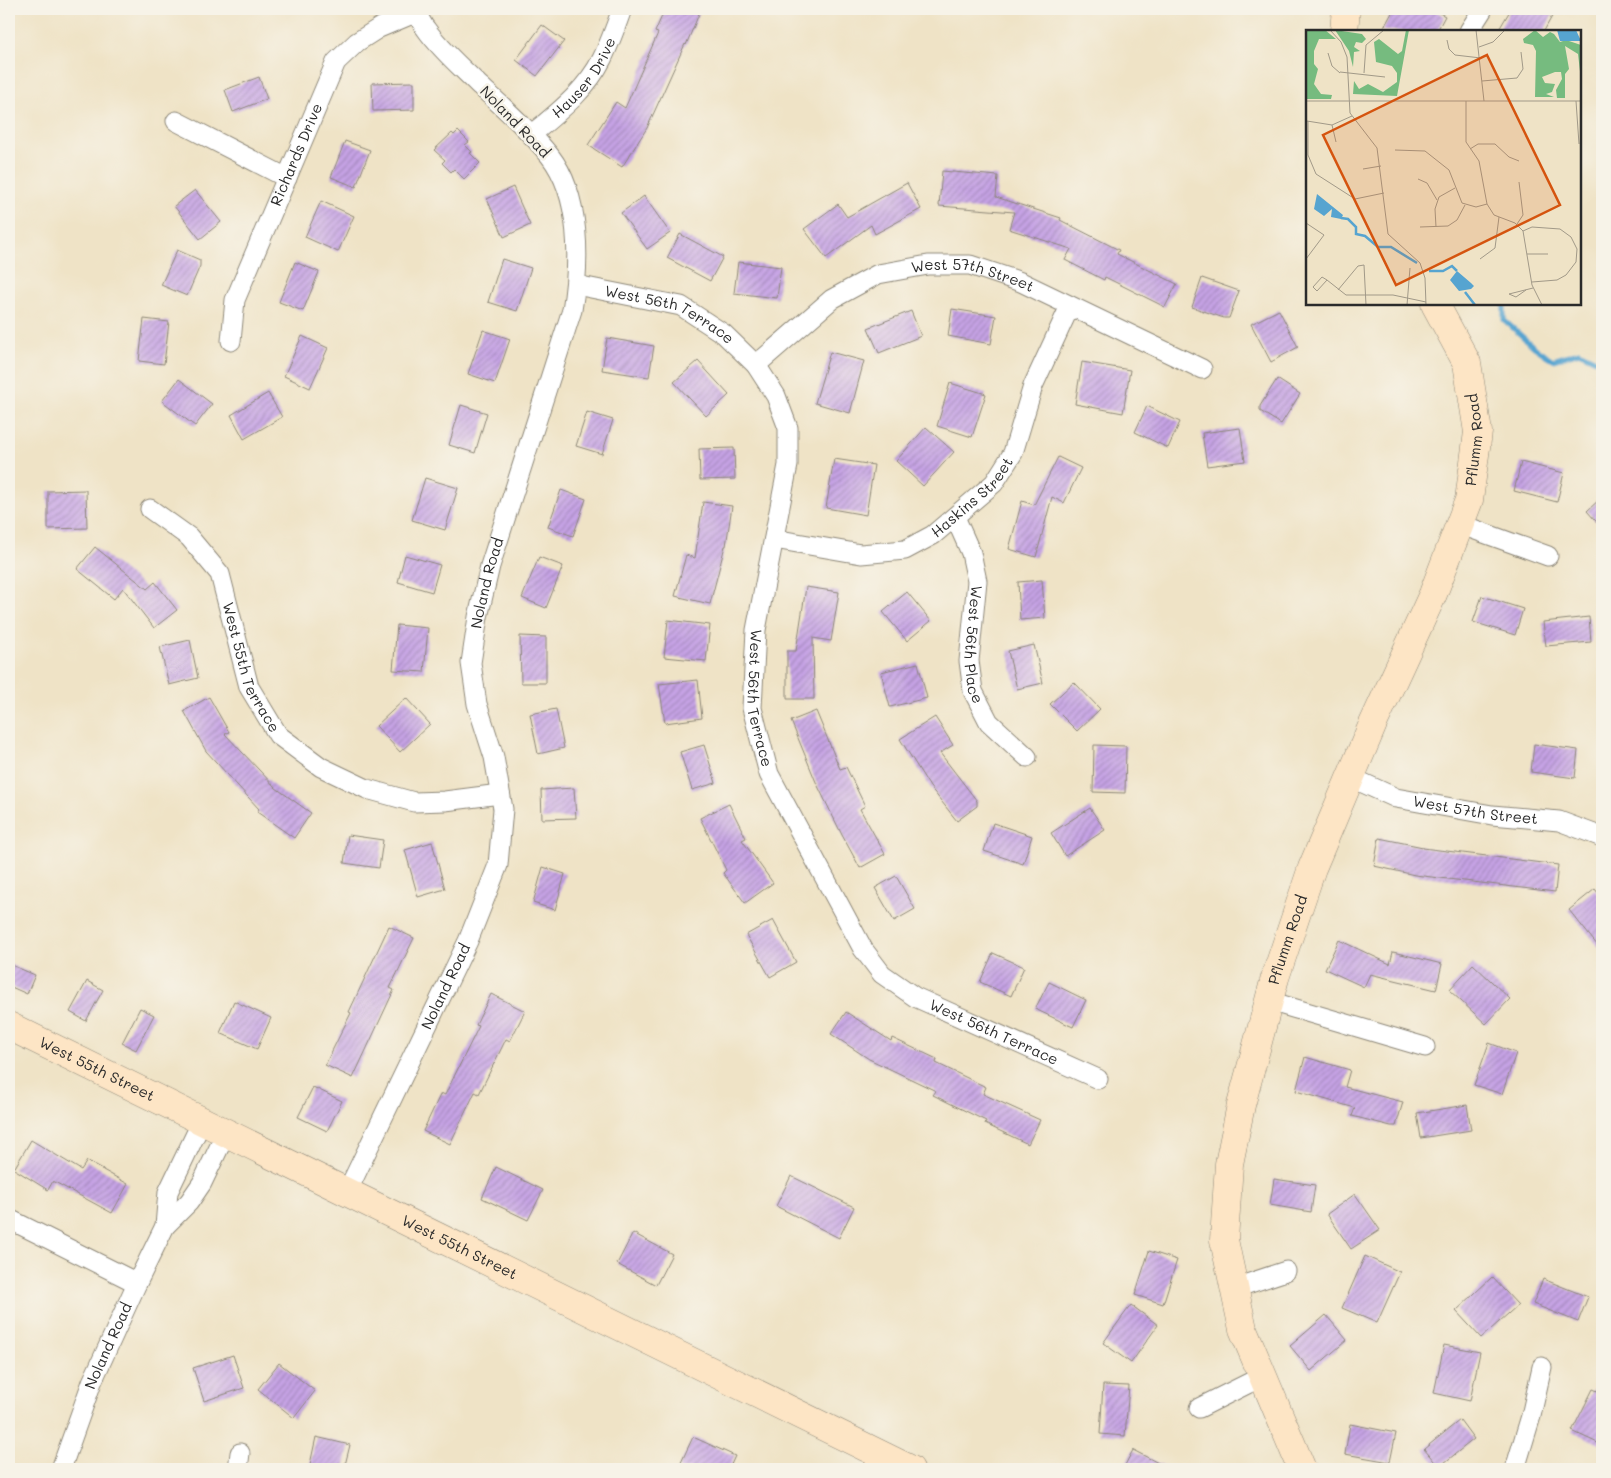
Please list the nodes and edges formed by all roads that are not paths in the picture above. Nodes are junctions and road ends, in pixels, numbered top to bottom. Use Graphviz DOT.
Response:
graph roads {
  1 [pos="622,9"];
  2 [pos="1346,9"];
  3 [pos="1483,9"];
  4 [pos="416,10"];
  5 [pos="1344,30"];
  6 [pos="1471,30"];
  7 [pos="176,121"];
  8 [pos="530,135"];
  9 [pos="287,178"];
  10 [pos="576,285"];
  11 [pos="1436,305"];
  12 [pos="1070,306"];
  13 [pos="232,340"];
  14 [pos="756,365"];
  15 [pos="1202,369"];
  16 [pos="150,509"];
  17 [pos="955,517"];
  18 [pos="1460,524"];
  19 [pos="774,539"];
  20 [pos="1548,556"];
  21 [pos="1027,757"];
  22 [pos="1350,777"];
  23 [pos="500,794"];
  24 [pos="1602,837"];
  25 [pos="1269,1001"];
  26 [pos="9,1026"];
  27 [pos="1425,1047"];
  28 [pos="1098,1079"];
  29 [pos="202,1121"];
  30 [pos="226,1133"];
  31 [pos="347,1192"];
  32 [pos="9,1219"];
  33 [pos="165,1226"];
  34 [pos="1286,1271"];
  35 [pos="137,1283"];
  36 [pos="1235,1288"];
  37 [pos="1542,1367"];
  38 [pos="1262,1376"];
  39 [pos="1199,1408"];
  40 [pos="61,1469"];
  41 [pos="910,1469"];
  42 [pos="1302,1469"];
  43 [pos="1515,1469"];
  1 -- 8 [label="street, Hauser Drive"];
  2 -- 5 [label="main road"];
  3 -- 6 [label="street"];
  4 -- 8 [label="street, Noland Road"];
  4 -- 9 [label="street, Richards Drive"];
  7 -- 9 [label="street"];
  8 -- 10 [label="street, Noland Road"];
  9 -- 13 [label="street, Richards Drive"];
  10 -- 14 [label="street, West 56th Terrace"];
  10 -- 23 [label="street, Noland Road"];
  11 -- 18 [label="main road, Pflumm Road"];
  12 -- 14 [label="street, West 57th Street"];
  12 -- 15 [label="street, West 57th Street"];
  12 -- 17 [label="street, Haskins Street"];
  14 -- 19 [label="street, West 56th Terrace"];
  16 -- 23 [label="street, West 55th Terrace"];
  17 -- 19 [label="street, Haskins Street"];
  17 -- 21 [label="street, West 56th Place"];
  18 -- 20 [label="street"];
  18 -- 22 [label="main road, Pflumm Road"];
  19 -- 28 [label="street, West 56th Terrace"];
  22 -- 24 [label="street, West 57th Street"];
  22 -- 25 [label="main road, Pflumm Road"];
  23 -- 31 [label="street, Noland Road"];
  25 -- 27 [label="street"];
  25 -- 36 [label="main road, Pflumm Road"];
  26 -- 29 [label="main road, West 55th Street"];
  29 -- 30 [label="main road, West 55th Street"];
  29 -- 33 [label="street, Noland Road"];
  30 -- 31 [label="main road, West 55th Street"];
  30 -- 33 [label="street, Noland Road"];
  31 -- 41 [label="main road, West 55th Street"];
  32 -- 35 [label="street"];
  33 -- 35 [label="street, Noland Road"];
  34 -- 36 [label="street"];
  35 -- 40 [label="street, Noland Road"];
  36 -- 38 [label="main road, Pflumm Road"];
  37 -- 43 [label="street"];
  38 -- 39 [label="street"];
  38 -- 42 [label="main road, Pflumm Road"];
}
